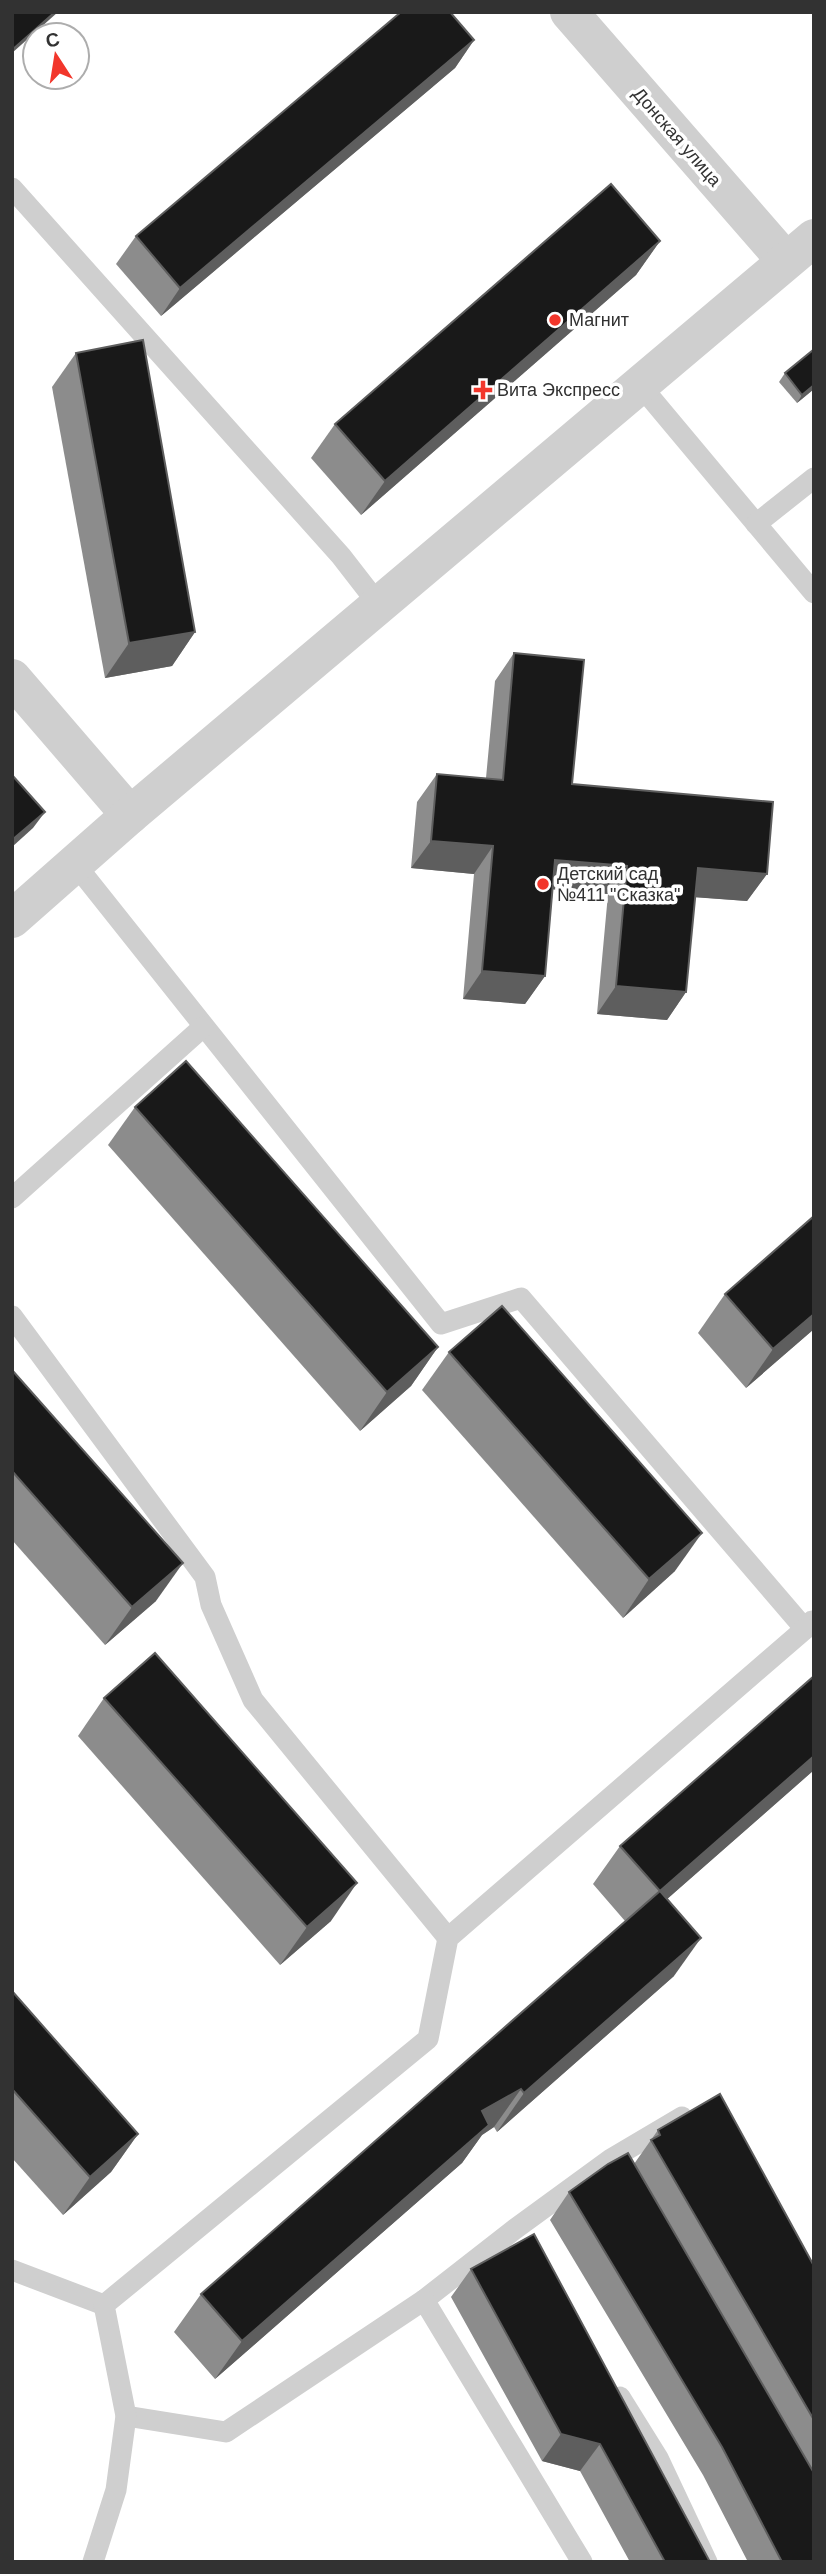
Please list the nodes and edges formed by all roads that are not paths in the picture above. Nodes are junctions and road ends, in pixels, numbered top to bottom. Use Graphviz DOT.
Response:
graph roads {
  1 [pos="569,12"];
  2 [pos="12,188"];
  3 [pos="800,249"];
  4 [pos="640,385"];
  5 [pos="814,478"];
  6 [pos="756,524"];
  7 [pos="814,593"];
  8 [pos="379,605"];
  9 [pos="12,678"];
  10 [pos="130,815"];
  11 [pos="75,864"];
  12 [pos="12,919"];
  13 [pos="203,1027"];
  14 [pos="12,1198"];
  15 [pos="12,1316"];
  16 [pos="809,1624"];
  17 [pos="448,1938"];
  18 [pos="697,2108"];
  19 [pos="515,2229"];
  20 [pos="529,2252"];
  21 [pos="12,2270"];
  22 [pos="424,2300"];
  23 [pos="104,2305"];
  24 [pos="608,2378"];
  25 [pos="126,2417"];
  26 [pos="93,2562"];
  27 [pos="582,2562"];
  28 [pos="707,2562"];
  1 -- 3 [label="street, Донская улица"];
  2 -- 8 [label="lane"];
  3 -- 4 [label="street"];
  4 -- 6 [label="lane"];
  4 -- 8 [label="street"];
  5 -- 6 [label="lane"];
  6 -- 7 [label="lane"];
  8 -- 10 [label="street"];
  9 -- 10 [label="street"];
  10 -- 11 [label="street"];
  11 -- 12 [label="street"];
  11 -- 13 [label="lane"];
  13 -- 14 [label="lane"];
  13 -- 16 [label="lane"];
  15 -- 17 [label="lane"];
  16 -- 17 [label="lane"];
  17 -- 23 [label="lane"];
  18 -- 19 [label="lane"];
  19 -- 20 [label="lane"];
  19 -- 22 [label="lane"];
  21 -- 23 [label="lane"];
  22 -- 25 [label="lane"];
  22 -- 27 [label="lane"];
  23 -- 25 [label="lane"];
  24 -- 28 [label="lane"];
  25 -- 26 [label="lane"];
}
